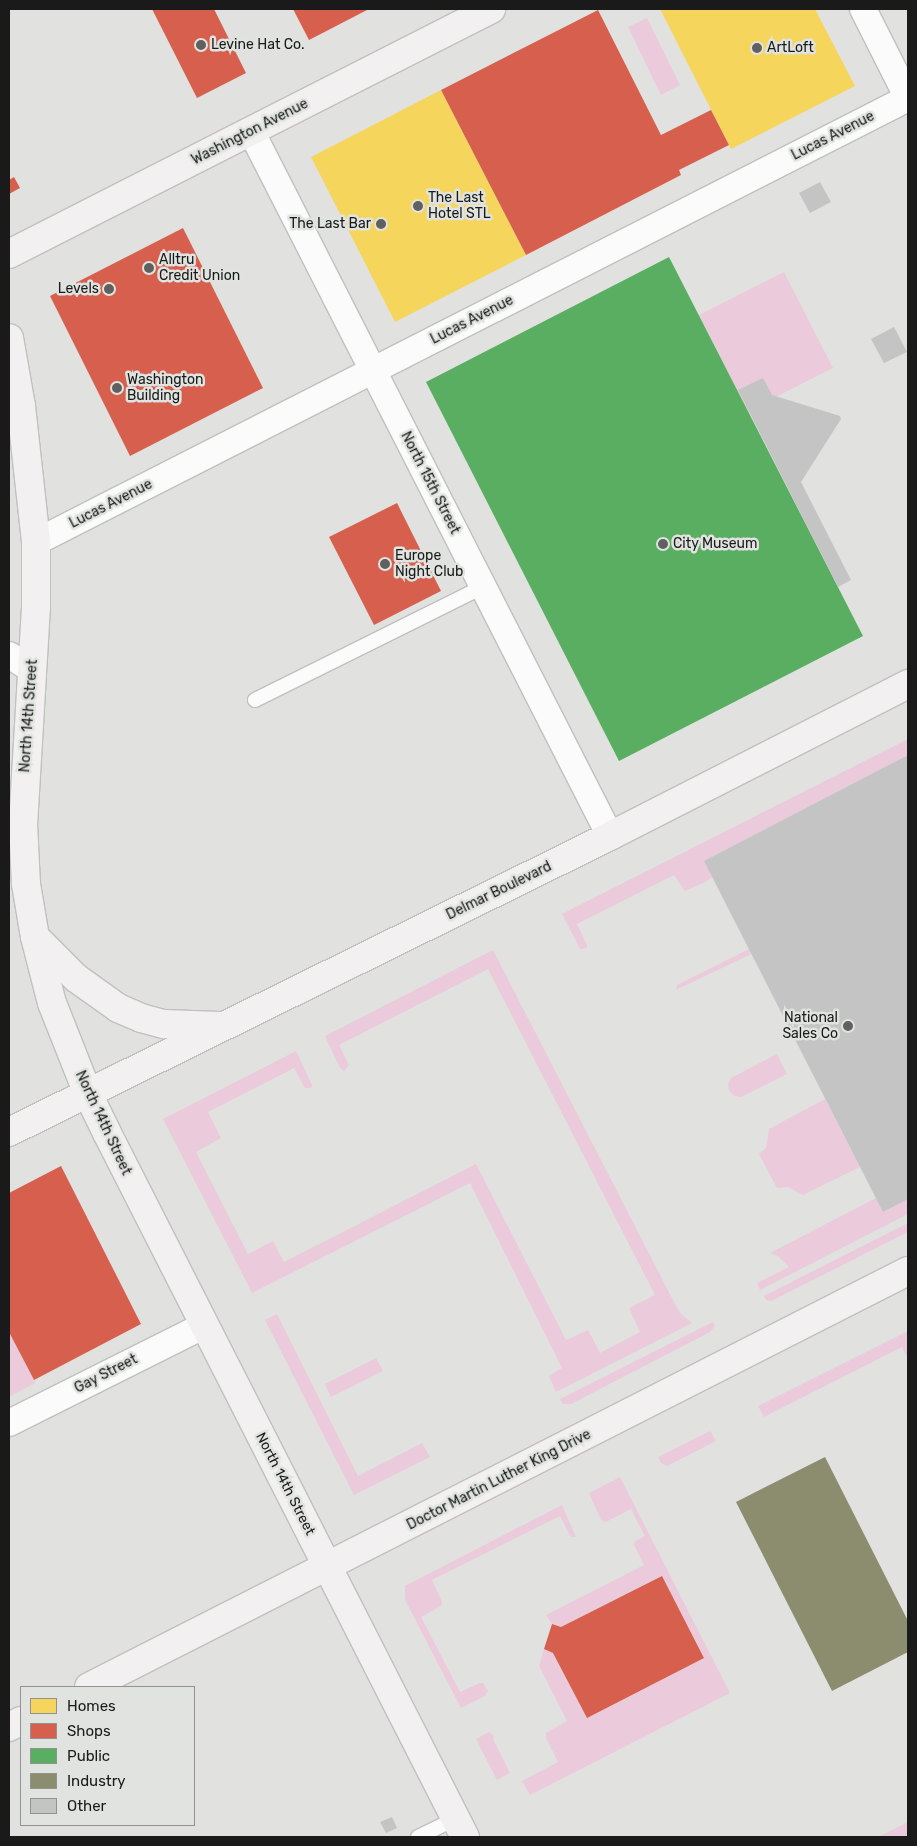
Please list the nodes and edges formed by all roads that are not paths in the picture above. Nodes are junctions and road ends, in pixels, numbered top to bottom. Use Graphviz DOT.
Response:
graph roads {
  1 [pos="863,9"];
  2 [pos="484,10"];
  3 [pos="908,98"];
  4 [pos="251,131"];
  5 [pos="9,254"];
  6 [pos="9,338"];
  7 [pos="373,370"];
  8 [pos="36,542"];
  9 [pos="483,587"];
  10 [pos="9,655"];
  11 [pos="32,670"];
  12 [pos="908,684"];
  13 [pos="255,700"];
  14 [pos="610,836"];
  15 [pos="35,937"];
  16 [pos="224,1026"];
  17 [pos="88,1094"];
  18 [pos="9,1132"];
  19 [pos="908,1271"];
  20 [pos="203,1326"];
  21 [pos="9,1422"];
  22 [pos="328,1567"];
  23 [pos="91,1686"];
  24 [pos="460,1828"];
  25 [pos="418,1837"];
  1 -- 3 [label="street"];
  2 -- 4 [label="main road, Washington Avenue"];
  3 -- 7 [label="street, Lucas Avenue"];
  4 -- 5 [label="main road, Washington Avenue"];
  4 -- 7 [label="street, North 15th Street"];
  6 -- 8 [label="main road, North 14th Street"];
  7 -- 8 [label="street, Lucas Avenue"];
  7 -- 9 [label="street, North 15th Street"];
  8 -- 11 [label="main road, North 14th Street"];
  9 -- 13 [label="lane"];
  9 -- 14 [label="street, North 15th Street"];
  10 -- 11 [label="street"];
  11 -- 15 [label="main road, North 14th Street"];
  12 -- 14 [label="main road, Delmar Boulevard"];
  14 -- 16 [label="main road, Delmar Boulevard"];
  15 -- 16 [label="main road"];
  15 -- 17 [label="main road, North 14th Street"];
  16 -- 17 [label="main road, Delmar Boulevard"];
  17 -- 18 [label="main road, Delmar Boulevard"];
  17 -- 20 [label="main road, North 14th Street"];
  19 -- 22 [label="main road, Doctor Martin Luther King Drive"];
  20 -- 21 [label="street, Gay Street"];
  20 -- 22 [label="main road, North 14th Street"];
  22 -- 23 [label="main road, Doctor Martin Luther King Drive"];
  22 -- 24 [label="main road, North 14th Street"];
  24 -- 25 [label="lane"];
}
